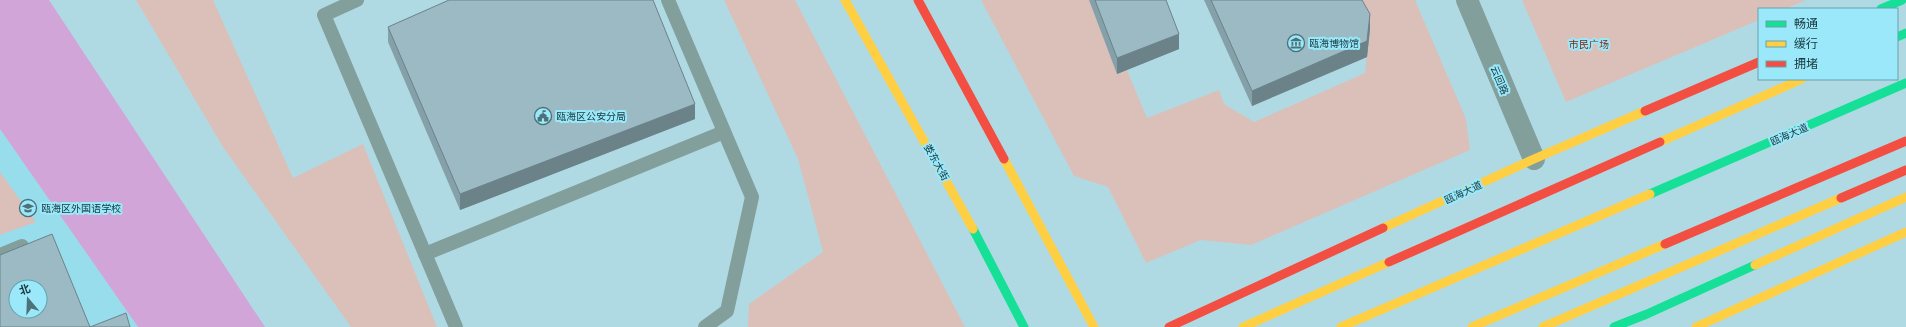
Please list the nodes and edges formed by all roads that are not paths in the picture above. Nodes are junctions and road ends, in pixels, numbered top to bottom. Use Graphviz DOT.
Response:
graph roads {
  1 [pos="357,0"];
  2 [pos="668,0"];
  3 [pos="845,0"];
  4 [pos="918,0"];
  5 [pos="1466,0"];
  6 [pos="1902,0"];
  7 [pos="340,3"];
  8 [pos="1883,8"];
  9 [pos="1758,62"];
  10 [pos="1800,80"];
  11 [pos="1906,83"];
  12 [pos="724,132"];
  13 [pos="1906,141"];
  14 [pos="1534,159"];
  15 [pos="1906,170"];
  16 [pos="1906,197"];
  17 [pos="1906,232"];
  18 [pos="33,242"];
  19 [pos="425,254"];
  20 [pos="0,255"];
  21 [pos="456,327"];
  22 [pos="704,327"];
  23 [pos="1024,327"];
  24 [pos="1094,327"];
  25 [pos="1169,327"];
  26 [pos="1243,327"];
  27 [pos="1341,327"];
  28 [pos="1472,327"];
  29 [pos="1543,327"];
  30 [pos="1614,327"];
  31 [pos="1696,327"];
  1 -- 7 [label="lane"];
  2 -- 12 [label="lane"];
  3 -- 23 [label="main road, 娄东大街"];
  4 -- 24 [label="main road"];
  5 -- 14 [label="street, 云回路"];
  6 -- 8 [label="main road"];
  7 -- 19 [label="lane"];
  9 -- 14 [label="main road, 瓯海大道"];
  10 -- 26 [label="main road"];
  11 -- 27 [label="main road, 瓯海大道"];
  12 -- 19 [label="lane"];
  12 -- 22 [label="lane"];
  13 -- 28 [label="main road"];
  14 -- 25 [label="main road, 瓯海大道"];
  15 -- 29 [label="main road"];
  16 -- 30 [label="main road"];
  17 -- 31 [label="main road"];
  18 -- 20 [label="lane"];
  19 -- 21 [label="lane"];
}
